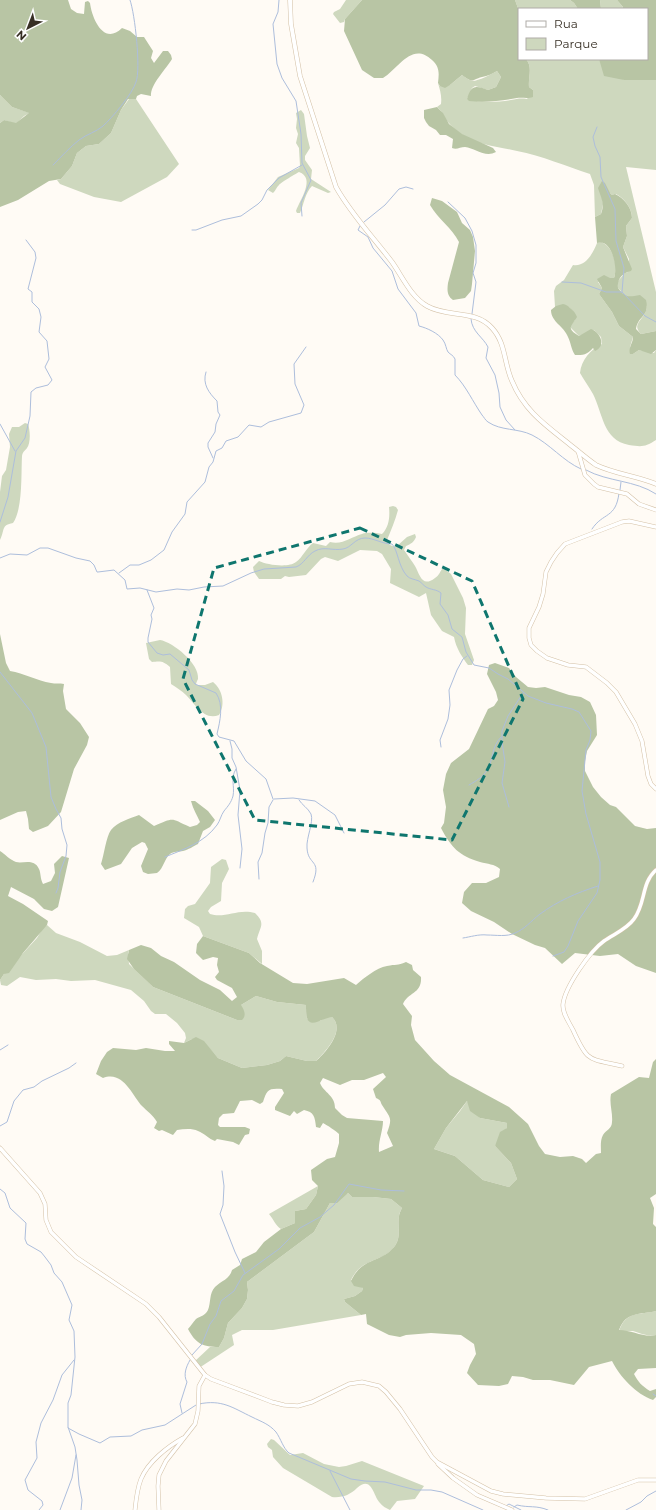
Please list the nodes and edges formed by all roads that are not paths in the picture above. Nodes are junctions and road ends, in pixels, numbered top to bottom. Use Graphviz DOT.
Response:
graph roads {
  1 [pos="290,0"];
  2 [pos="578,451"];
  3 [pos="656,484"];
  4 [pos="656,510"];
  5 [pos="656,526"];
  6 [pos="656,789"];
  7 [pos="656,870"];
  8 [pos="622,1066"];
  9 [pos="0,1148"];
  10 [pos="205,1375"];
  11 [pos="184,1438"];
  12 [pos="437,1462"];
  13 [pos="656,1480"];
  14 [pos="135,1510"];
  15 [pos="160,1510"];
  16 [pos="512,1510"];
  1 -- 2 [label="street"];
  2 -- 3 [label="street"];
  2 -- 4 [label="street"];
  5 -- 6 [label="street"];
  7 -- 8 [label="street"];
  9 -- 10 [label="street"];
  10 -- 11 [label="street"];
  10 -- 12 [label="street"];
  11 -- 14 [label="street"];
  11 -- 15 [label="street"];
  12 -- 13 [label="street"];
  12 -- 16 [label="street"];
}
